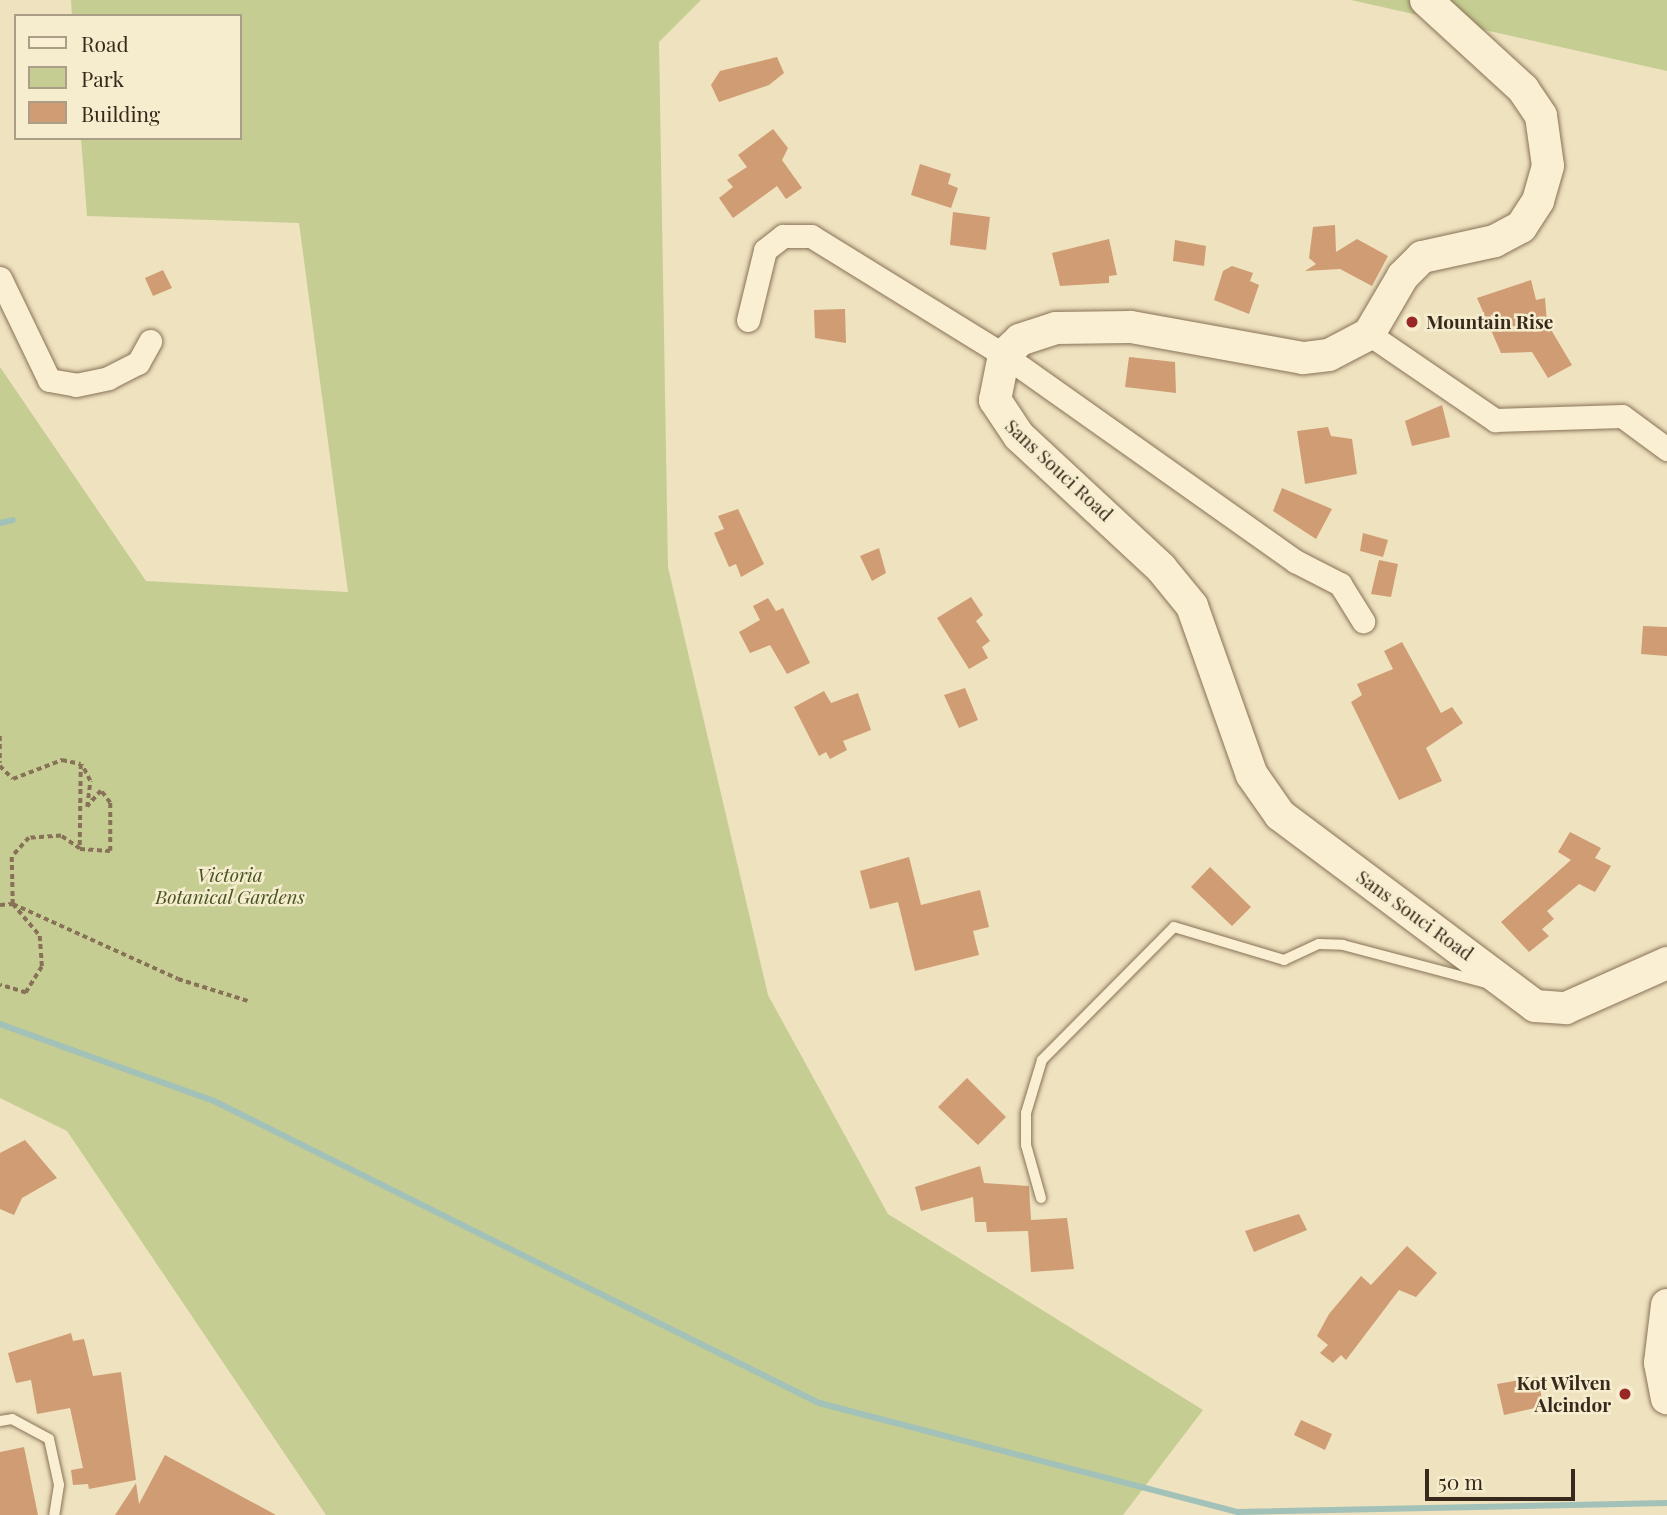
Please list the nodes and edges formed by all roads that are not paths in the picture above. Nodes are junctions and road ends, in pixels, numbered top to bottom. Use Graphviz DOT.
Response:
graph roads {
  1 [pos="1426,0"];
  2 [pos="0,278"];
  3 [pos="748,320"];
  4 [pos="1369,334"];
  5 [pos="150,341"];
  6 [pos="1004,355"];
  7 [pos="1667,449"];
  8 [pos="1363,621"];
  9 [pos="1667,962"];
  10 [pos="1513,990"];
  11 [pos="1041,1198"];
  12 [pos="1667,1305"];
  13 [pos="1667,1398"];
  14 [pos="0,1421"];
  15 [pos="54,1515"];
  1 -- 4 [label="main road"];
  2 -- 5 [label="street"];
  3 -- 6 [label="street"];
  4 -- 6 [label="main road"];
  4 -- 7 [label="street"];
  6 -- 8 [label="street"];
  6 -- 10 [label="main road, Sans Souci Road"];
  9 -- 10 [label="main road, Sans Souci Road"];
  10 -- 11 [label="lane"];
  12 -- 13 [label="main road"];
  14 -- 15 [label="lane"];
}
